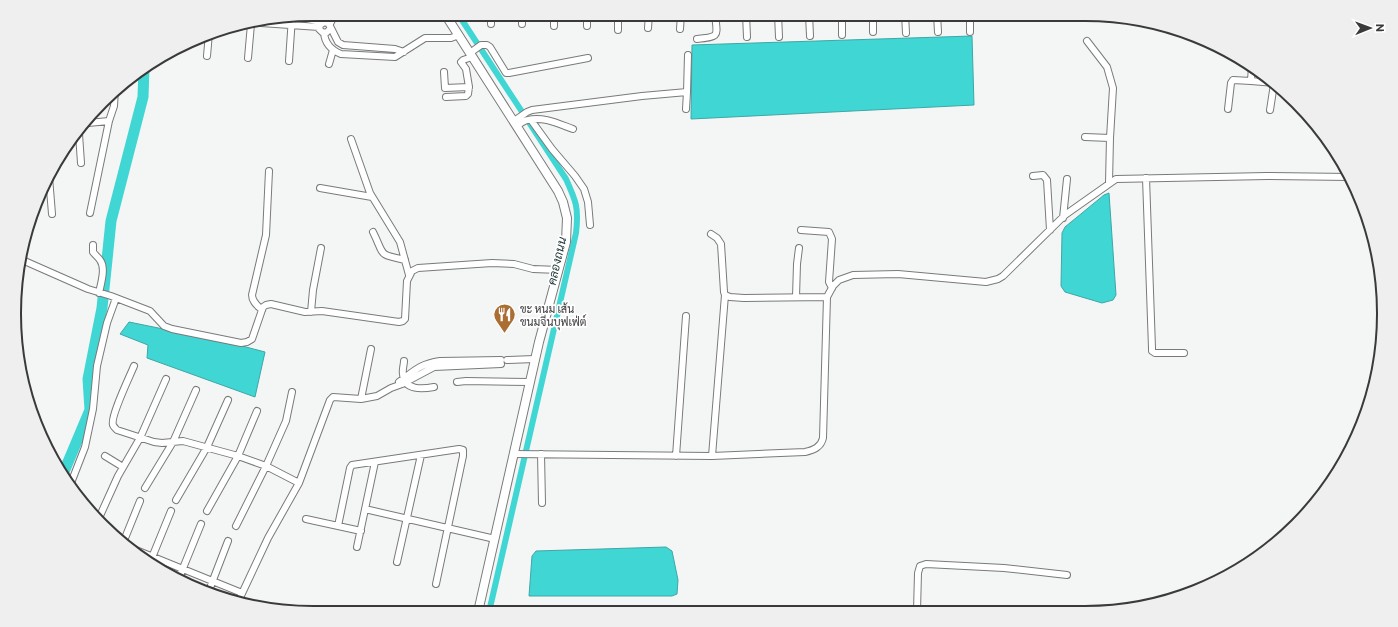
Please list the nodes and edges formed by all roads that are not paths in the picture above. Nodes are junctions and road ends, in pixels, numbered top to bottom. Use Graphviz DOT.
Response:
graph roads {
  1 [pos="311,21"];
  2 [pos="330,21"];
  3 [pos="449,21"];
  4 [pos="554,21"];
  5 [pos="587,21"];
  6 [pos="618,21"];
  7 [pos="648,21"];
  8 [pos="681,21"];
  9 [pos="716,21"];
  10 [pos="746,21"];
  11 [pos="779,21"];
  12 [pos="809,21"];
  13 [pos="842,21"];
  14 [pos="873,21"];
  15 [pos="905,21"];
  16 [pos="937,21"];
  17 [pos="970,21"];
  18 [pos="275,24"];
  19 [pos="291,25"];
  20 [pos="326,25"];
  21 [pos="554,26"];
  22 [pos="587,26"];
  23 [pos="251,28"];
  24 [pos="648,28"];
  25 [pos="680,29"];
  26 [pos="618,30"];
  27 [pos="873,32"];
  28 [pos="938,32"];
  29 [pos="970,32"];
  30 [pos="906,33"];
  31 [pos="842,34"];
  32 [pos="458,35"];
  33 [pos="810,36"];
  34 [pos="747,37"];
  35 [pos="780,37"];
  36 [pos="697,39"];
  37 [pos="208,41"];
  38 [pos="1087,41"];
  39 [pos="333,50"];
  40 [pos="404,52"];
  41 [pos="472,54"];
  42 [pos="688,55"];
  43 [pos="207,56"];
  44 [pos="248,58"];
  45 [pos="588,58"];
  46 [pos="289,61"];
  47 [pos="329,64"];
  48 [pos="444,72"];
  49 [pos="1252,73"];
  50 [pos="1251,81"];
  51 [pos="1265,83"];
  52 [pos="469,87"];
  53 [pos="1273,90"];
  54 [pos="687,92"];
  55 [pos="446,97"];
  56 [pos="114,100"];
  57 [pos="686,109"];
  58 [pos="1228,109"];
  59 [pos="1270,110"];
  60 [pos="529,120"];
  61 [pos="109,121"];
  62 [pos="93,123"];
  63 [pos="517,123"];
  64 [pos="573,129"];
  65 [pos="1085,137"];
  66 [pos="1110,138"];
  67 [pos="78,139"];
  68 [pos="351,139"];
  69 [pos="81,163"];
  70 [pos="269,172"];
  71 [pos="1032,176"];
  72 [pos="1343,177"];
  73 [pos="1067,178"];
  74 [pos="1146,178"];
  75 [pos="1109,182"];
  76 [pos="50,187"];
  77 [pos="320,188"];
  78 [pos="372,197"];
  79 [pos="90,213"];
  80 [pos="52,214"];
  81 [pos="1063,218"];
  82 [pos="590,226"];
  83 [pos="801,230"];
  84 [pos="1050,230"];
  85 [pos="373,232"];
  86 [pos="711,234"];
  87 [pos="93,245"];
  88 [pos="321,248"];
  89 [pos="799,248"];
  90 [pos="405,260"];
  91 [pos="26,262"];
  92 [pos="558,270"];
  93 [pos="409,275"];
  94 [pos="832,288"];
  95 [pos="101,293"];
  96 [pos="725,295"];
  97 [pos="114,297"];
  98 [pos="796,297"];
  99 [pos="827,297"];
  100 [pos="262,310"];
  101 [pos="312,312"];
  102 [pos="686,316"];
  103 [pos="370,349"];
  104 [pos="1184,353"];
  105 [pos="404,361"];
  106 [pos="534,361"];
  107 [pos="134,366"];
  108 [pos="166,379"];
  109 [pos="405,380"];
  110 [pos="457,382"];
  111 [pos="530,382"];
  112 [pos="434,387"];
  113 [pos="196,390"];
  114 [pos="292,392"];
  115 [pos="361,399"];
  116 [pos="228,400"];
  117 [pos="257,411"];
  118 [pos="140,438"];
  119 [pos="173,442"];
  120 [pos="207,447"];
  121 [pos="516,454"];
  122 [pos="540,454"];
  123 [pos="421,455"];
  124 [pos="105,456"];
  125 [pos="238,456"];
  126 [pos="676,456"];
  127 [pos="712,456"];
  128 [pos="375,462"];
  129 [pos="266,466"];
  130 [pos="123,467"];
  131 [pos="73,480"];
  132 [pos="299,483"];
  133 [pos="145,488"];
  134 [pos="176,500"];
  135 [pos="140,501"];
  136 [pos="542,503"];
  137 [pos="365,509"];
  138 [pos="171,511"];
  139 [pos="206,511"];
  140 [pos="101,514"];
  141 [pos="306,519"];
  142 [pos="407,519"];
  143 [pos="201,524"];
  144 [pos="236,526"];
  145 [pos="338,526"];
  146 [pos="448,528"];
  147 [pos="361,530"];
  148 [pos="125,537"];
  149 [pos="495,539"];
  150 [pos="228,541"];
  151 [pos="358,547"];
  152 [pos="152,558"];
  153 [pos="156,560"];
  154 [pos="397,562"];
  155 [pos="182,568"];
  156 [pos="180,574"];
  157 [pos="1067,575"];
  158 [pos="213,581"];
  159 [pos="436,584"];
  160 [pos="210,587"];
  161 [pos="242,592"];
  162 [pos="240,596"];
  163 [pos="479,606"];
  164 [pos="917,606"];
  1 -- 20 [label="street"];
  2 -- 20 [label="street"];
  3 -- 32 [label="street"];
  4 -- 21 [label="street"];
  5 -- 22 [label="street"];
  6 -- 26 [label="street"];
  7 -- 24 [label="street"];
  8 -- 25 [label="street"];
  9 -- 36 [label="street"];
  10 -- 34 [label="street"];
  11 -- 35 [label="street"];
  12 -- 33 [label="street"];
  13 -- 31 [label="street"];
  14 -- 27 [label="street"];
  15 -- 30 [label="street"];
  16 -- 28 [label="street"];
  17 -- 29 [label="street"];
  18 -- 19 [label="street"];
  19 -- 20 [label="street"];
  19 -- 46 [label="street"];
  20 -- 39 [label="street"];
  20 -- 40 [label="street"];
  23 -- 44 [label="street"];
  32 -- 40 [label="street"];
  32 -- 41 [label="street"];
  37 -- 43 [label="street"];
  38 -- 66 [label="street"];
  39 -- 40 [label="street"];
  39 -- 47 [label="street"];
  41 -- 45 [label="street"];
  41 -- 52 [label="street"];
  41 -- 63 [label="street"];
  42 -- 54 [label="street"];
  48 -- 52 [label="street"];
  49 -- 50 [label="street"];
  50 -- 51 [label="street"];
  50 -- 58 [label="street"];
  52 -- 55 [label="street"];
  53 -- 59 [label="street"];
  54 -- 57 [label="street"];
  54 -- 63 [label="street"];
  56 -- 61 [label="street"];
  60 -- 63 [label="street"];
  60 -- 64 [label="street"];
  60 -- 82 [label="street"];
  61 -- 62 [label="street"];
  61 -- 79 [label="street"];
  63 -- 92 [label="street"];
  65 -- 66 [label="street"];
  66 -- 75 [label="street"];
  67 -- 69 [label="street"];
  68 -- 78 [label="street"];
  70 -- 100 [label="street"];
  71 -- 84 [label="street"];
  72 -- 74 [label="street"];
  73 -- 81 [label="street"];
  74 -- 75 [label="street"];
  74 -- 104 [label="street"];
  75 -- 81 [label="street"];
  76 -- 80 [label="street"];
  77 -- 78 [label="street"];
  78 -- 90 [label="street"];
  81 -- 84 [label="street"];
  83 -- 94 [label="street"];
  84 -- 94 [label="street"];
  85 -- 90 [label="street"];
  86 -- 96 [label="street"];
  87 -- 95 [label="street"];
  88 -- 101 [label="street"];
  89 -- 98 [label="street"];
  90 -- 93 [label="street"];
  91 -- 95 [label="street"];
  92 -- 93 [label="street"];
  92 -- 106 [label="street"];
  93 -- 101 [label="street"];
  94 -- 99 [label="street"];
  95 -- 97 [label="street"];
  96 -- 98 [label="street"];
  96 -- 127 [label="street"];
  97 -- 100 [label="street"];
  97 -- 131 [label="street"];
  98 -- 99 [label="street"];
  99 -- 127 [label="street"];
  100 -- 101 [label="street"];
  102 -- 126 [label="street"];
  103 -- 115 [label="street"];
  105 -- 109 [label="street"];
  106 -- 109 [label="street"];
  106 -- 111 [label="street"];
  107 -- 118 [label="street"];
  108 -- 118 [label="street"];
  109 -- 112 [label="street"];
  109 -- 115 [label="street"];
  110 -- 111 [label="street"];
  111 -- 121 [label="street"];
  113 -- 119 [label="street"];
  114 -- 129 [label="street"];
  115 -- 132 [label="street"];
  116 -- 120 [label="street"];
  117 -- 125 [label="street"];
  118 -- 119 [label="street"];
  118 -- 130 [label="street"];
  119 -- 120 [label="street"];
  119 -- 133 [label="street"];
  120 -- 125 [label="street"];
  120 -- 134 [label="street"];
  121 -- 122 [label="street"];
  121 -- 149 [label="street"];
  122 -- 126 [label="street"];
  122 -- 136 [label="street"];
  123 -- 128 [label="street"];
  123 -- 142 [label="street"];
  123 -- 146 [label="street"];
  124 -- 130 [label="street"];
  125 -- 129 [label="street"];
  125 -- 139 [label="street"];
  126 -- 127 [label="street"];
  128 -- 137 [label="street"];
  128 -- 145 [label="street"];
  129 -- 132 [label="street"];
  129 -- 144 [label="street"];
  130 -- 140 [label="street"];
  132 -- 161 [label="street"];
  135 -- 148 [label="street"];
  137 -- 142 [label="street"];
  137 -- 147 [label="street"];
  138 -- 152 [label="street"];
  141 -- 145 [label="street"];
  142 -- 146 [label="street"];
  142 -- 154 [label="street"];
  143 -- 155 [label="street"];
  145 -- 147 [label="street"];
  146 -- 149 [label="street"];
  146 -- 159 [label="street"];
  147 -- 151 [label="street"];
  149 -- 163 [label="street"];
  150 -- 158 [label="street"];
  153 -- 155 [label="street"];
  155 -- 156 [label="street"];
  155 -- 158 [label="street"];
  157 -- 164 [label="street"];
  158 -- 160 [label="street"];
  158 -- 161 [label="street"];
  161 -- 162 [label="street"];
}
